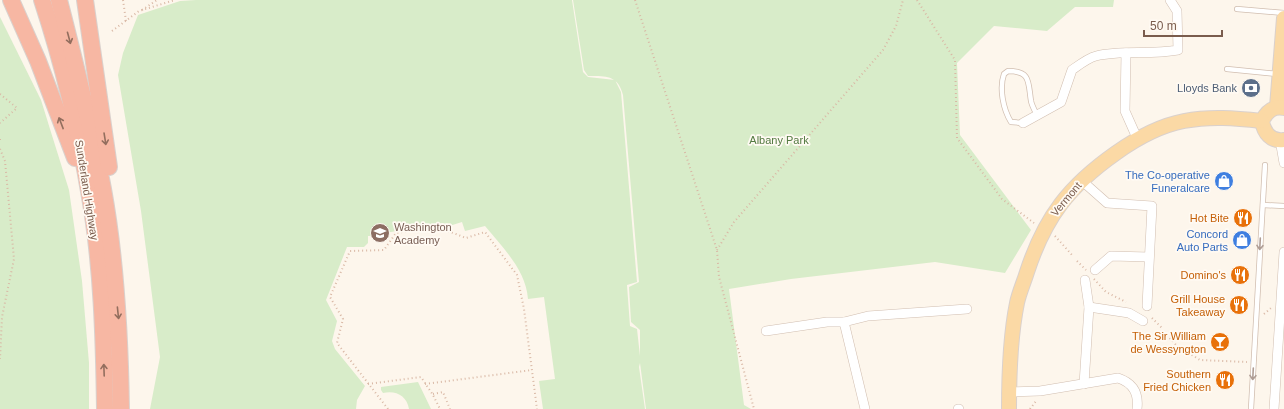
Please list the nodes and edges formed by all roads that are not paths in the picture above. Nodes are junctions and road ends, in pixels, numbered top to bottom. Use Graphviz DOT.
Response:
graph roads {
  1 [pos="11,0"];
  2 [pos="42,0"];
  3 [pos="58,0"];
  4 [pos="84,0"];
  5 [pos="1170,0"];
  6 [pos="1237,8"];
  7 [pos="1284,13"];
  8 [pos="1284,18"];
  9 [pos="1126,53"];
  10 [pos="1227,69"];
  11 [pos="1279,74"];
  12 [pos="1280,107"];
  13 [pos="1037,115"];
  14 [pos="1262,121"];
  15 [pos="1023,123"];
  16 [pos="1137,138"];
  17 [pos="1282,140"];
  18 [pos="1284,163"];
  19 [pos="1265,165"];
  20 [pos="1081,180"];
  21 [pos="91,198"];
  22 [pos="1263,205"];
  23 [pos="1284,206"];
  24 [pos="1284,252"];
  25 [pos="1149,257"];
  26 [pos="1095,270"];
  27 [pos="114,274"];
  28 [pos="1085,280"];
  29 [pos="1147,306"];
  30 [pos="1089,307"];
  31 [pos="966,309"];
  32 [pos="1147,319"];
  33 [pos="844,322"];
  34 [pos="766,331"];
  35 [pos="1281,354"];
  36 [pos="1084,384"];
  37 [pos="1009,392"];
  38 [pos="862,408"];
  39 [pos="105,409"];
  40 [pos="121,409"];
  41 [pos="1008,409"];
  42 [pos="1137,409"];
  43 [pos="1251,409"];
  44 [pos="1274,409"];
  21 -- 1 [label="highway, one-way"];
  2 -- 21 [label="highway, Sunderland Highway"];
  3 -- 27 [label="highway, Sunderland Highway, one-way"];
  4 -- 27 [label="highway, one-way"];
  5 -- 9 [label="street"];
  6 -- 7 [label="lane"];
  8 -- 11 [label="main road"];
  9 -- 13 [label="street"];
  9 -- 16 [label="street"];
  10 -- 11 [label="lane"];
  11 -- 12 [label="main road"];
  12 -- 14 [label="main road"];
  13 -- 15 [label="street"];
  13 -- 15 [label="lane"];
  14 -- 16 [label="main road, Vermont"];
  14 -- 17 [label="main road"];
  16 -- 20 [label="main road, Vermont"];
  17 -- 18 [label="street"];
  19 -- 22 [label="lane"];
  20 -- 25 [label="street"];
  20 -- 37 [label="main road, Vermont"];
  39 -- 21 [label="highway, Sunderland Highway, one-way"];
  22 -- 23 [label="lane"];
  22 -- 43 [label="lane, one-way"];
  24 -- 35 [label="street"];
  25 -- 26 [label="street"];
  25 -- 29 [label="street"];
  27 -- 40 [label="highway, Sunderland Highway, one-way"];
  28 -- 30 [label="street"];
  30 -- 32 [label="street"];
  30 -- 36 [label="street"];
  31 -- 33 [label="street"];
  33 -- 34 [label="street"];
  33 -- 38 [label="street"];
  35 -- 44 [label="street"];
  36 -- 37 [label="street"];
  36 -- 42 [label="street"];
  37 -- 41 [label="main road, Vermont"];
}
